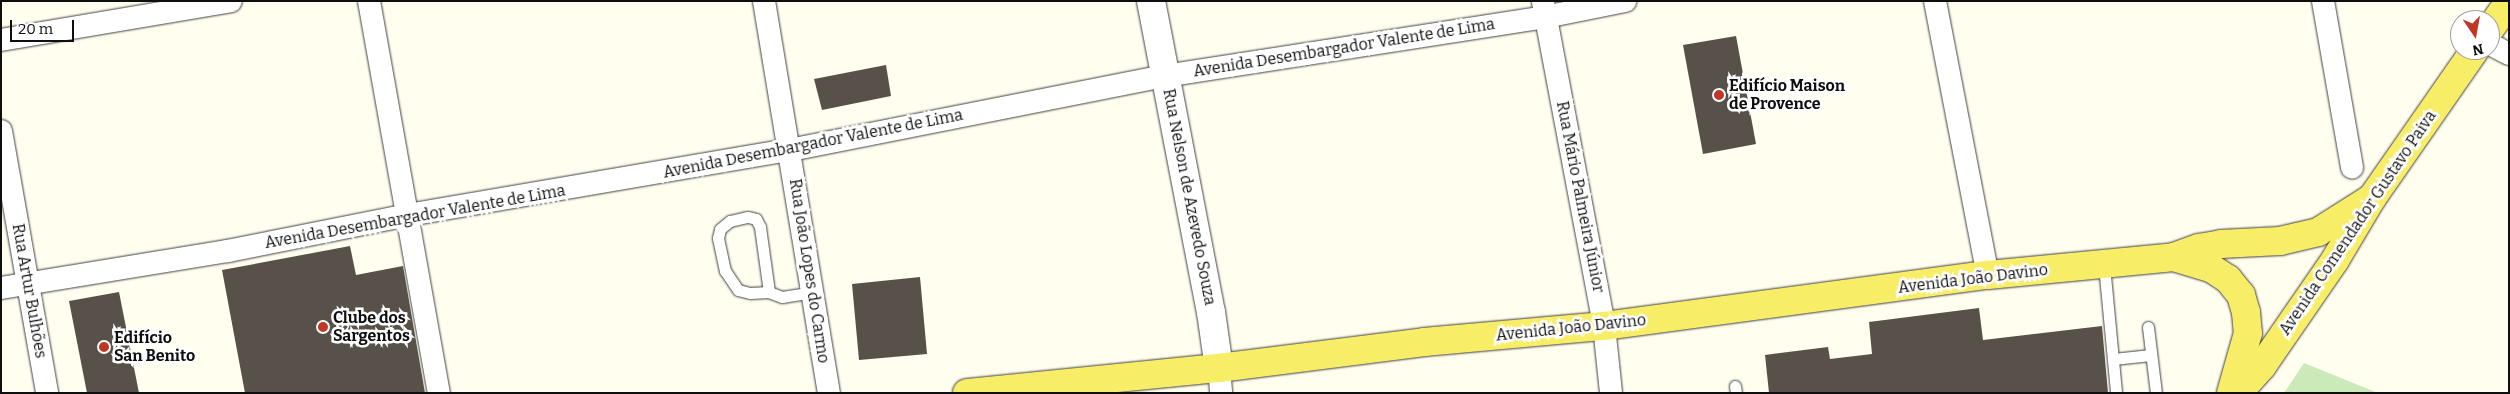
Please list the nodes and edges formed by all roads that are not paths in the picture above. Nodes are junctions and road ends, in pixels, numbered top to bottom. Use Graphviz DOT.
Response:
graph roads {
  1 [pos="231,1"];
  2 [pos="369,1"];
  3 [pos="764,1"];
  4 [pos="1151,1"];
  5 [pos="1625,1"];
  6 [pos="1936,1"];
  7 [pos="2323,1"];
  8 [pos="1544,9"];
  9 [pos="1,40"];
  10 [pos="2468,60"];
  11 [pos="1165,76"];
  12 [pos="1,131"];
  13 [pos="790,150"];
  14 [pos="2352,167"];
  15 [pos="2372,198"];
  16 [pos="408,215"];
  17 [pos="2174,257"];
  18 [pos="2104,265"];
  19 [pos="1988,276"];
  20 [pos="27,283"];
  21 [pos="1,288"];
  22 [pos="769,292"];
  23 [pos="813,292"];
  24 [pos="1604,326"];
  25 [pos="2148,328"];
  26 [pos="2151,355"];
  27 [pos="2113,359"];
  28 [pos="1220,380"];
  29 [pos="47,393"];
  30 [pos="439,393"];
  31 [pos="829,393"];
  32 [pos="967,393"];
  33 [pos="1611,393"];
  34 [pos="2116,393"];
  35 [pos="2156,393"];
  36 [pos="2231,393"];
  37 [pos="2238,393"];
  1 -- 9 [label="street"];
  2 -- 16 [label="street"];
  3 -- 13 [label="street, Rua João Lopes do Carmo"];
  4 -- 11 [label="street, Rua Nelson de Azevedo Souza"];
  5 -- 8 [label="street, Avenida Desembargador Valente de Lima"];
  6 -- 19 [label="street"];
  7 -- 14 [label="street"];
  8 -- 11 [label="street, Avenida Desembargador Valente de Lima"];
  8 -- 24 [label="street, Rua Mário Palmeira Júnior"];
  10 -- 15 [label="main road, Avenida Comendador Gustavo Paiva"];
  11 -- 13 [label="street, Avenida Desembargador Valente de Lima"];
  11 -- 28 [label="street, Rua Nelson de Azevedo Souza"];
  12 -- 20 [label="street, Rua Artur Bulhões"];
  13 -- 16 [label="street, Avenida Desembargador Valente de Lima"];
  13 -- 23 [label="street, Rua João Lopes do Carmo"];
  15 -- 17 [label="main road, Avenida João Davino"];
  15 -- 37 [label="main road, Avenida Comendador Gustavo Paiva"];
  16 -- 20 [label="street, Avenida Desembargador Valente de Lima"];
  16 -- 30 [label="street"];
  17 -- 18 [label="main road, Avenida João Davino"];
  17 -- 36 [label="main road, Avenida João Davino"];
  18 -- 19 [label="main road, Avenida João Davino"];
  18 -- 27 [label="lane"];
  19 -- 24 [label="main road, Avenida João Davino"];
  20 -- 21 [label="street, Avenida Desembargador Valente de Lima"];
  20 -- 29 [label="street, Rua Artur Bulhões"];
  22 -- 22 [label="lane"];
  22 -- 23 [label="lane"];
  23 -- 31 [label="street, Rua João Lopes do Carmo"];
  24 -- 28 [label="main road, Avenida João Davino"];
  24 -- 33 [label="street, Rua Mário Palmeira Júnior"];
  25 -- 26 [label="lane"];
  26 -- 27 [label="lane"];
  26 -- 35 [label="lane"];
  27 -- 34 [label="lane"];
  28 -- 32 [label="main road, Avenida João Davino"];
}
